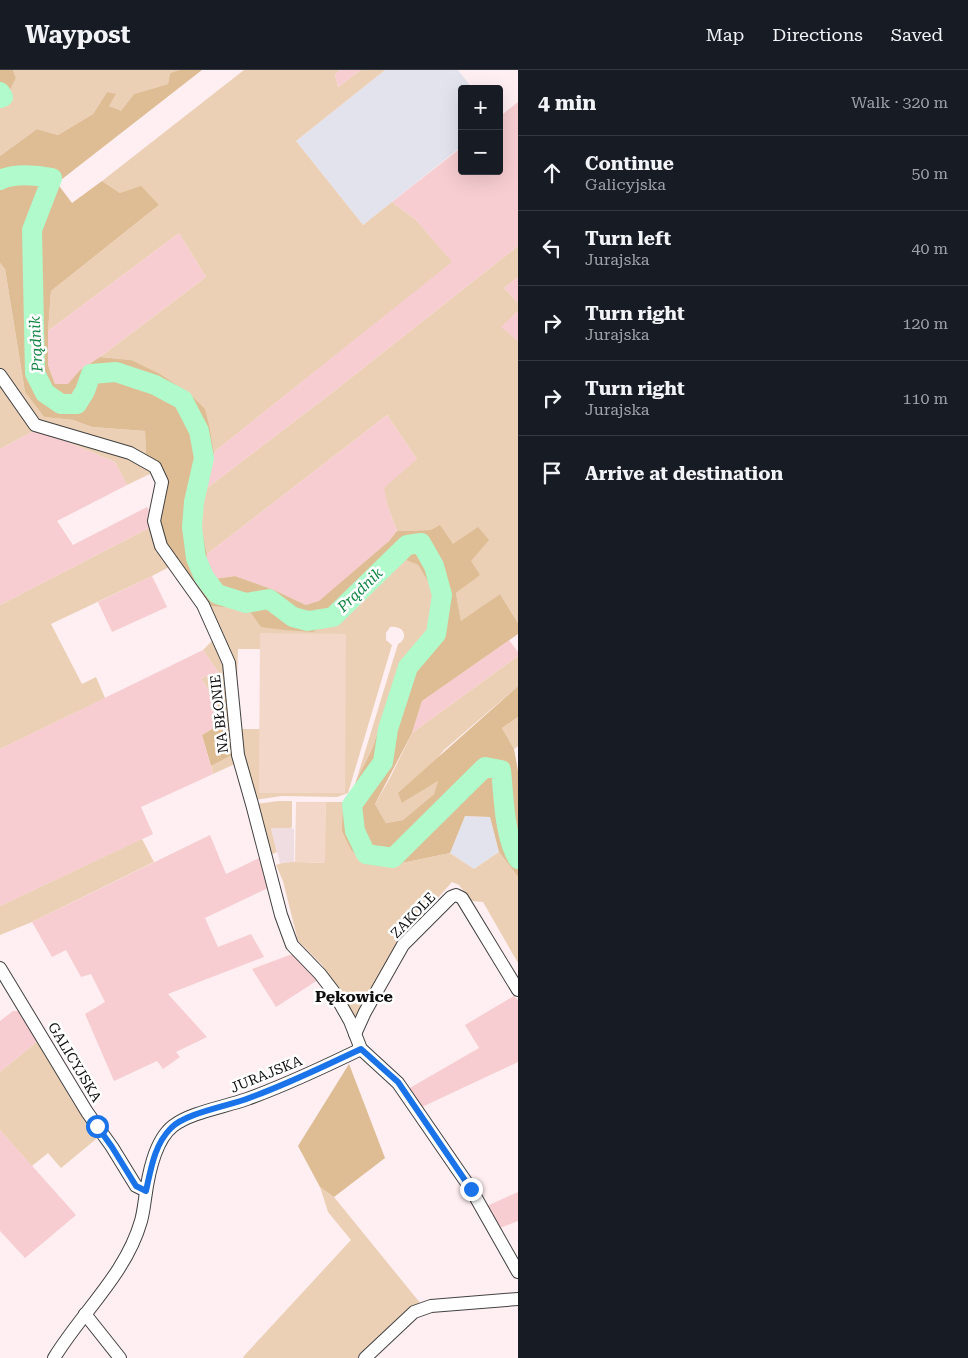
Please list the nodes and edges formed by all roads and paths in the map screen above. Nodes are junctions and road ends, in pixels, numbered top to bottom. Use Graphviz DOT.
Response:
graph roads {
  1 [pos="0,375"];
  2 [pos="0,968"];
  3 [pos="518,990"];
  4 [pos="355,1034"];
  5 [pos="361,1049"];
  6 [pos="146,1191"];
  7 [pos="518,1272"];
  8 [pos="518,1299"];
  9 [pos="85,1314"];
  10 [pos="54,1358"];
  11 [pos="120,1358"];
  12 [pos="365,1358"];
  1 -- 4 [label="street, NA BŁONIE"];
  2 -- 6 [label="street, GALICYJSKA"];
  3 -- 4 [label="street, ZAKOLE"];
  4 -- 5 [label="street, NA BŁONIE"];
  5 -- 6 [label="street, JURAJSKA"];
  5 -- 7 [label="street"];
  6 -- 9 [label="street, JURAJSKA"];
  8 -- 12 [label="street"];
  9 -- 10 [label="street, JURAJSKA"];
  9 -- 11 [label="street"];
}
